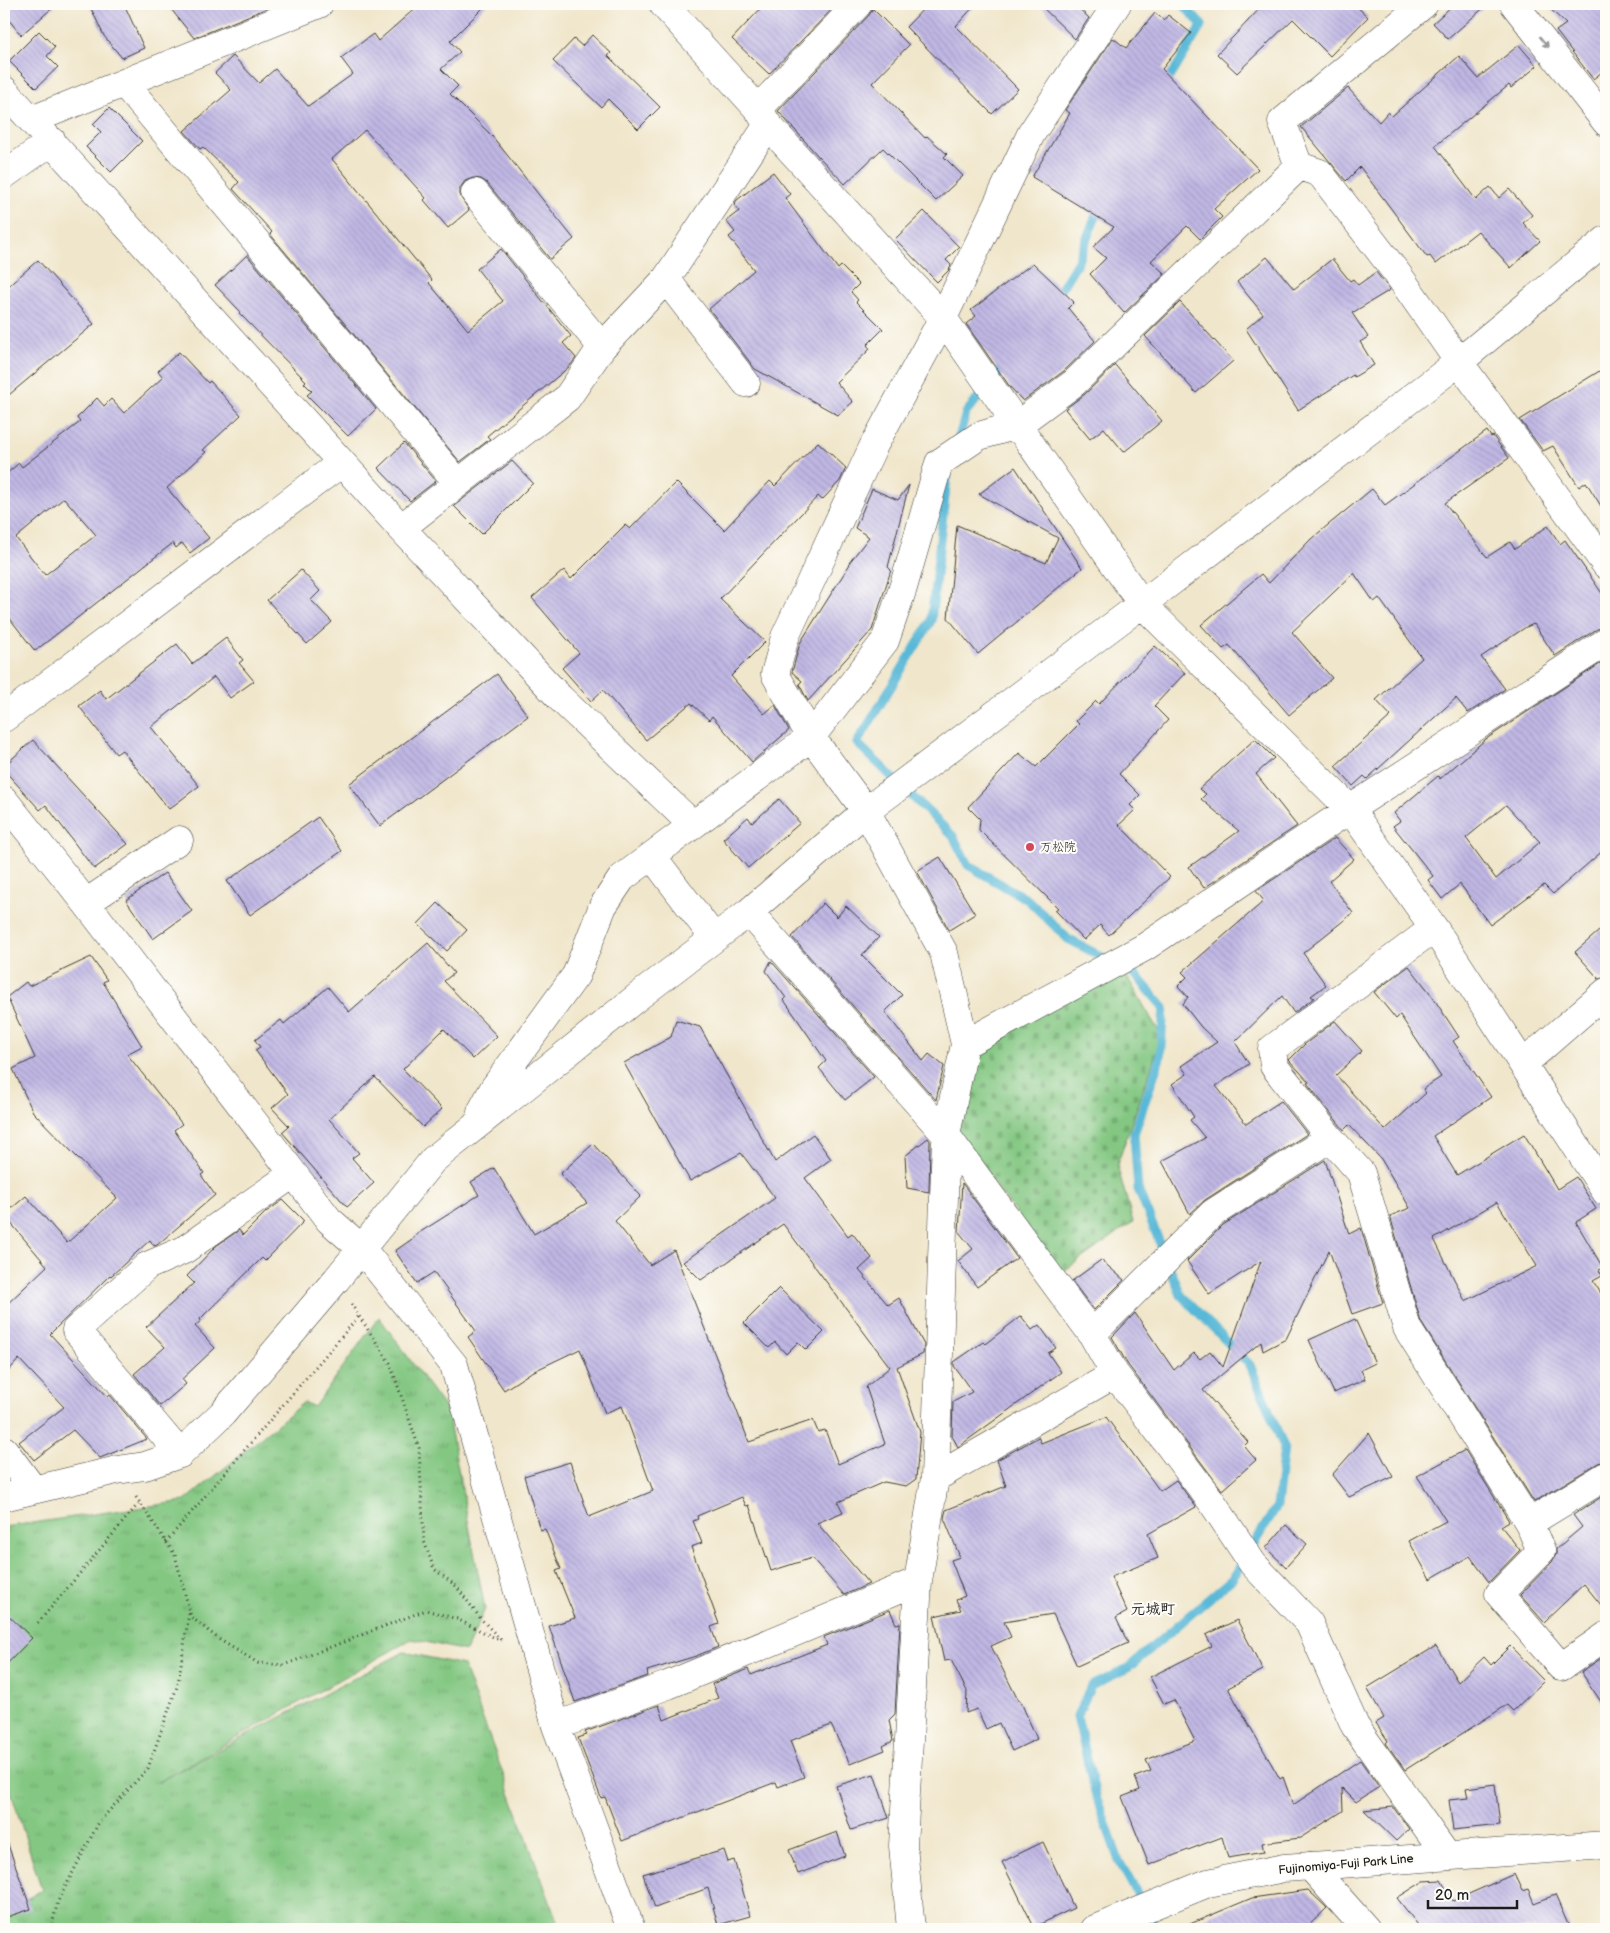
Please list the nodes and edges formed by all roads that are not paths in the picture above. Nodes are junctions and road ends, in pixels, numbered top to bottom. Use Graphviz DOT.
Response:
graph roads {
  1 [pos="319,4"];
  2 [pos="662,4"];
  3 [pos="858,4"];
  4 [pos="1117,4"];
  5 [pos="1424,4"];
  6 [pos="1514,4"];
  7 [pos="124,83"];
  8 [pos="4,90"];
  9 [pos="763,117"];
  10 [pos="32,120"];
  11 [pos="1606,122"];
  12 [pos="52,142"];
  13 [pos="1299,166"];
  14 [pos="4,175"];
  15 [pos="475,193"];
  16 [pos="1606,240"];
  17 [pos="666,279"];
  18 [pos="943,318"];
  19 [pos="602,347"];
  20 [pos="1459,362"];
  21 [pos="746,383"];
  22 [pos="1017,425"];
  23 [pos="341,463"];
  24 [pos="458,483"];
  25 [pos="401,528"];
  26 [pos="1606,565"];
  27 [pos="1142,604"];
  28 [pos="1606,642"];
  29 [pos="4,718"];
  30 [pos="811,737"];
  31 [pos="4,800"];
  32 [pos="1350,809"];
  33 [pos="866,811"];
  34 [pos="693,825"];
  35 [pos="179,840"];
  36 [pos="652,856"];
  37 [pos="86,903"];
  38 [pos="749,912"];
  39 [pos="1434,928"];
  40 [pos="714,938"];
  41 [pos="1606,992"];
  42 [pos="965,1044"];
  43 [pos="1523,1064"];
  44 [pos="474,1126"];
  45 [pos="946,1135"];
  46 [pos="1330,1138"];
  47 [pos="293,1174"];
  48 [pos="1606,1192"];
  49 [pos="362,1250"];
  50 [pos="1092,1334"];
  51 [pos="1115,1374"];
  52 [pos="4,1450"];
  53 [pos="180,1454"];
  54 [pos="1606,1476"];
  55 [pos="935,1478"];
  56 [pos="33,1489"];
  57 [pos="4,1497"];
  58 [pos="1529,1523"];
  59 [pos="918,1580"];
  60 [pos="1606,1636"];
  61 [pos="556,1726"];
  62 [pos="1606,1844"];
  63 [pos="1447,1856"];
  64 [pos="1310,1866"];
  65 [pos="1133,1917"];
  66 [pos="631,1929"];
  67 [pos="911,1929"];
  68 [pos="1095,1929"];
  69 [pos="1366,1929"];
  1 -- 7 [label="street"];
  2 -- 9 [label="street"];
  3 -- 9 [label="street"];
  4 -- 18 [label="street"];
  5 -- 13 [label="street"];
  6 -- 11 [label="street, one-way"];
  7 -- 10 [label="street"];
  7 -- 24 [label="street"];
  8 -- 10 [label="street"];
  9 -- 17 [label="street"];
  9 -- 18 [label="street"];
  10 -- 12 [label="street"];
  12 -- 14 [label="street"];
  12 -- 23 [label="street"];
  13 -- 20 [label="street"];
  13 -- 22 [label="street"];
  15 -- 19 [label="street"];
  16 -- 20 [label="street"];
  17 -- 19 [label="street"];
  17 -- 21 [label="street"];
  18 -- 22 [label="street"];
  18 -- 30 [label="street"];
  19 -- 24 [label="street"];
  20 -- 26 [label="street"];
  20 -- 27 [label="street"];
  22 -- 27 [label="street"];
  22 -- 30 [label="street"];
  23 -- 25 [label="street"];
  23 -- 29 [label="street"];
  24 -- 25 [label="street"];
  25 -- 34 [label="street"];
  27 -- 32 [label="street"];
  27 -- 33 [label="street"];
  28 -- 32 [label="street"];
  30 -- 33 [label="street"];
  30 -- 34 [label="street"];
  31 -- 37 [label="street"];
  32 -- 39 [label="street"];
  32 -- 42 [label="street"];
  33 -- 38 [label="street"];
  33 -- 42 [label="street"];
  34 -- 36 [label="street"];
  35 -- 37 [label="street"];
  36 -- 40 [label="street"];
  36 -- 44 [label="street"];
  37 -- 47 [label="street"];
  38 -- 40 [label="street"];
  38 -- 45 [label="street"];
  39 -- 43 [label="street"];
  39 -- 46 [label="street"];
  40 -- 44 [label="street"];
  41 -- 43 [label="street"];
  42 -- 45 [label="street"];
  43 -- 48 [label="street"];
  44 -- 49 [label="street"];
  45 -- 50 [label="street"];
  45 -- 55 [label="street"];
  46 -- 50 [label="street"];
  46 -- 58 [label="street"];
  47 -- 49 [label="street"];
  47 -- 53 [label="street"];
  49 -- 53 [label="street"];
  49 -- 61 [label="street"];
  50 -- 51 [label="street"];
  51 -- 55 [label="street"];
  51 -- 63 [label="street"];
  52 -- 56 [label="street"];
  53 -- 56 [label="street"];
  54 -- 58 [label="street"];
  55 -- 59 [label="street"];
  56 -- 57 [label="street"];
  58 -- 60 [label="street"];
  59 -- 61 [label="street"];
  59 -- 67 [label="street"];
  61 -- 66 [label="street"];
  62 -- 63 [label="street, Fujinomiya-Fuji Park Line"];
  63 -- 64 [label="street, Fujinomiya-Fuji Park Line"];
  64 -- 65 [label="street, Fujinomiya-Fuji Park Line"];
  64 -- 69 [label="street"];
  65 -- 68 [label="street, Fujinomiya-Fuji Park Line"];
}
